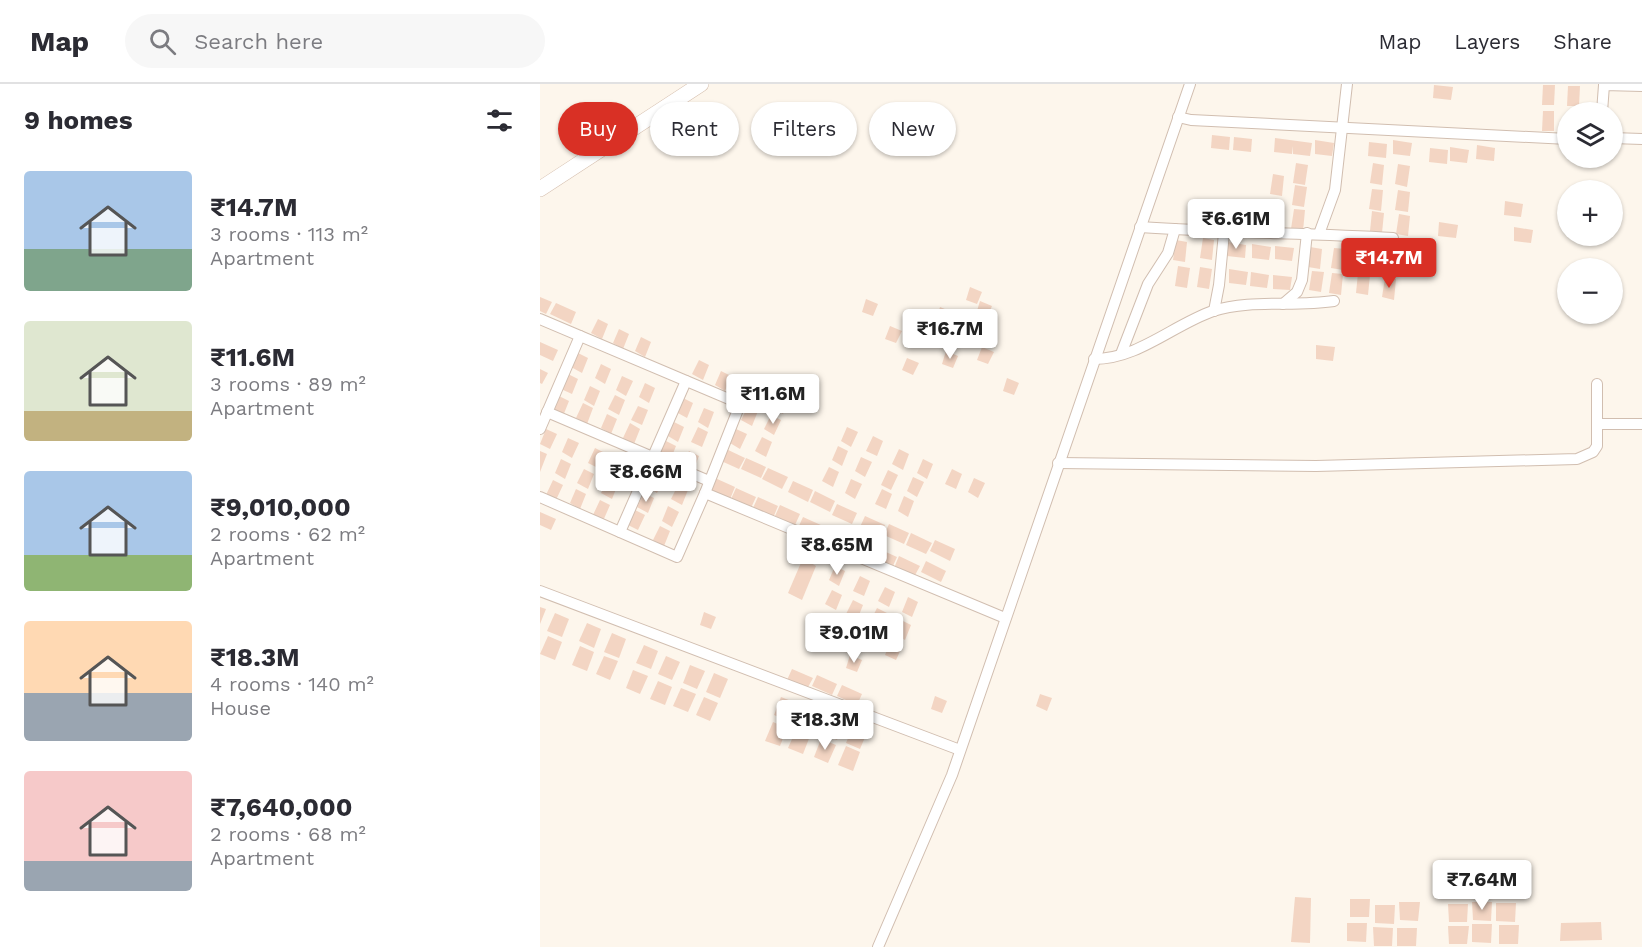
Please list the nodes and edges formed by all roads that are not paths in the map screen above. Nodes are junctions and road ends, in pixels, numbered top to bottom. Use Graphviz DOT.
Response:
graph roads {
  1 [pos="701,84"];
  2 [pos="1190,84"];
  3 [pos="1347,84"];
  4 [pos="1642,86"];
  5 [pos="1603,102"];
  6 [pos="1178,117"];
  7 [pos="1342,128"];
  8 [pos="1557,138"];
  9 [pos="1623,138"];
  10 [pos="1642,139"];
  11 [pos="540,189"];
  12 [pos="1140,227"];
  13 [pos="1175,230"];
  14 [pos="1224,232"];
  15 [pos="1307,233"];
  16 [pos="1319,234"];
  17 [pos="1393,238"];
  18 [pos="1334,300"];
  19 [pos="1283,304"];
  20 [pos="1214,311"];
  21 [pos="540,319"];
  22 [pos="580,336"];
  23 [pos="1121,354"];
  24 [pos="1094,359"];
  25 [pos="686,381"];
  26 [pos="1597,384"];
  27 [pos="547,412"];
  28 [pos="1597,424"];
  29 [pos="1642,424"];
  30 [pos="540,429"];
  31 [pos="653,457"];
  32 [pos="1058,463"];
  33 [pos="709,481"];
  34 [pos="705,493"];
  35 [pos="540,497"];
  36 [pos="620,532"];
  37 [pos="540,591"];
  38 [pos="1005,618"];
  39 [pos="960,750"];
  40 [pos="878,947"];
  1 -- 11 [label="main road"];
  2 -- 6 [label="street"];
  3 -- 7 [label="street"];
  4 -- 5 [label="street"];
  6 -- 7 [label="street"];
  6 -- 12 [label="street"];
  7 -- 8 [label="street"];
  7 -- 16 [label="street"];
  9 -- 10 [label="street"];
  12 -- 13 [label="street"];
  12 -- 24 [label="street"];
  13 -- 14 [label="street"];
  13 -- 23 [label="street"];
  14 -- 15 [label="street"];
  14 -- 20 [label="street"];
  15 -- 16 [label="street"];
  15 -- 19 [label="street"];
  16 -- 17 [label="street"];
  18 -- 19 [label="street"];
  19 -- 20 [label="street"];
  20 -- 23 [label="street"];
  21 -- 22 [label="street"];
  22 -- 25 [label="street"];
  22 -- 27 [label="street"];
  23 -- 24 [label="street"];
  24 -- 32 [label="street"];
  25 -- 31 [label="street"];
  25 -- 33 [label="street"];
  26 -- 28 [label="street"];
  27 -- 30 [label="street"];
  27 -- 31 [label="street"];
  28 -- 29 [label="street"];
  28 -- 32 [label="street"];
  31 -- 33 [label="street"];
  31 -- 36 [label="street"];
  32 -- 38 [label="street"];
  33 -- 34 [label="street"];
  34 -- 36 [label="street"];
  34 -- 38 [label="street"];
  35 -- 36 [label="street"];
  37 -- 39 [label="street"];
  38 -- 39 [label="street"];
  39 -- 40 [label="street"];
}
